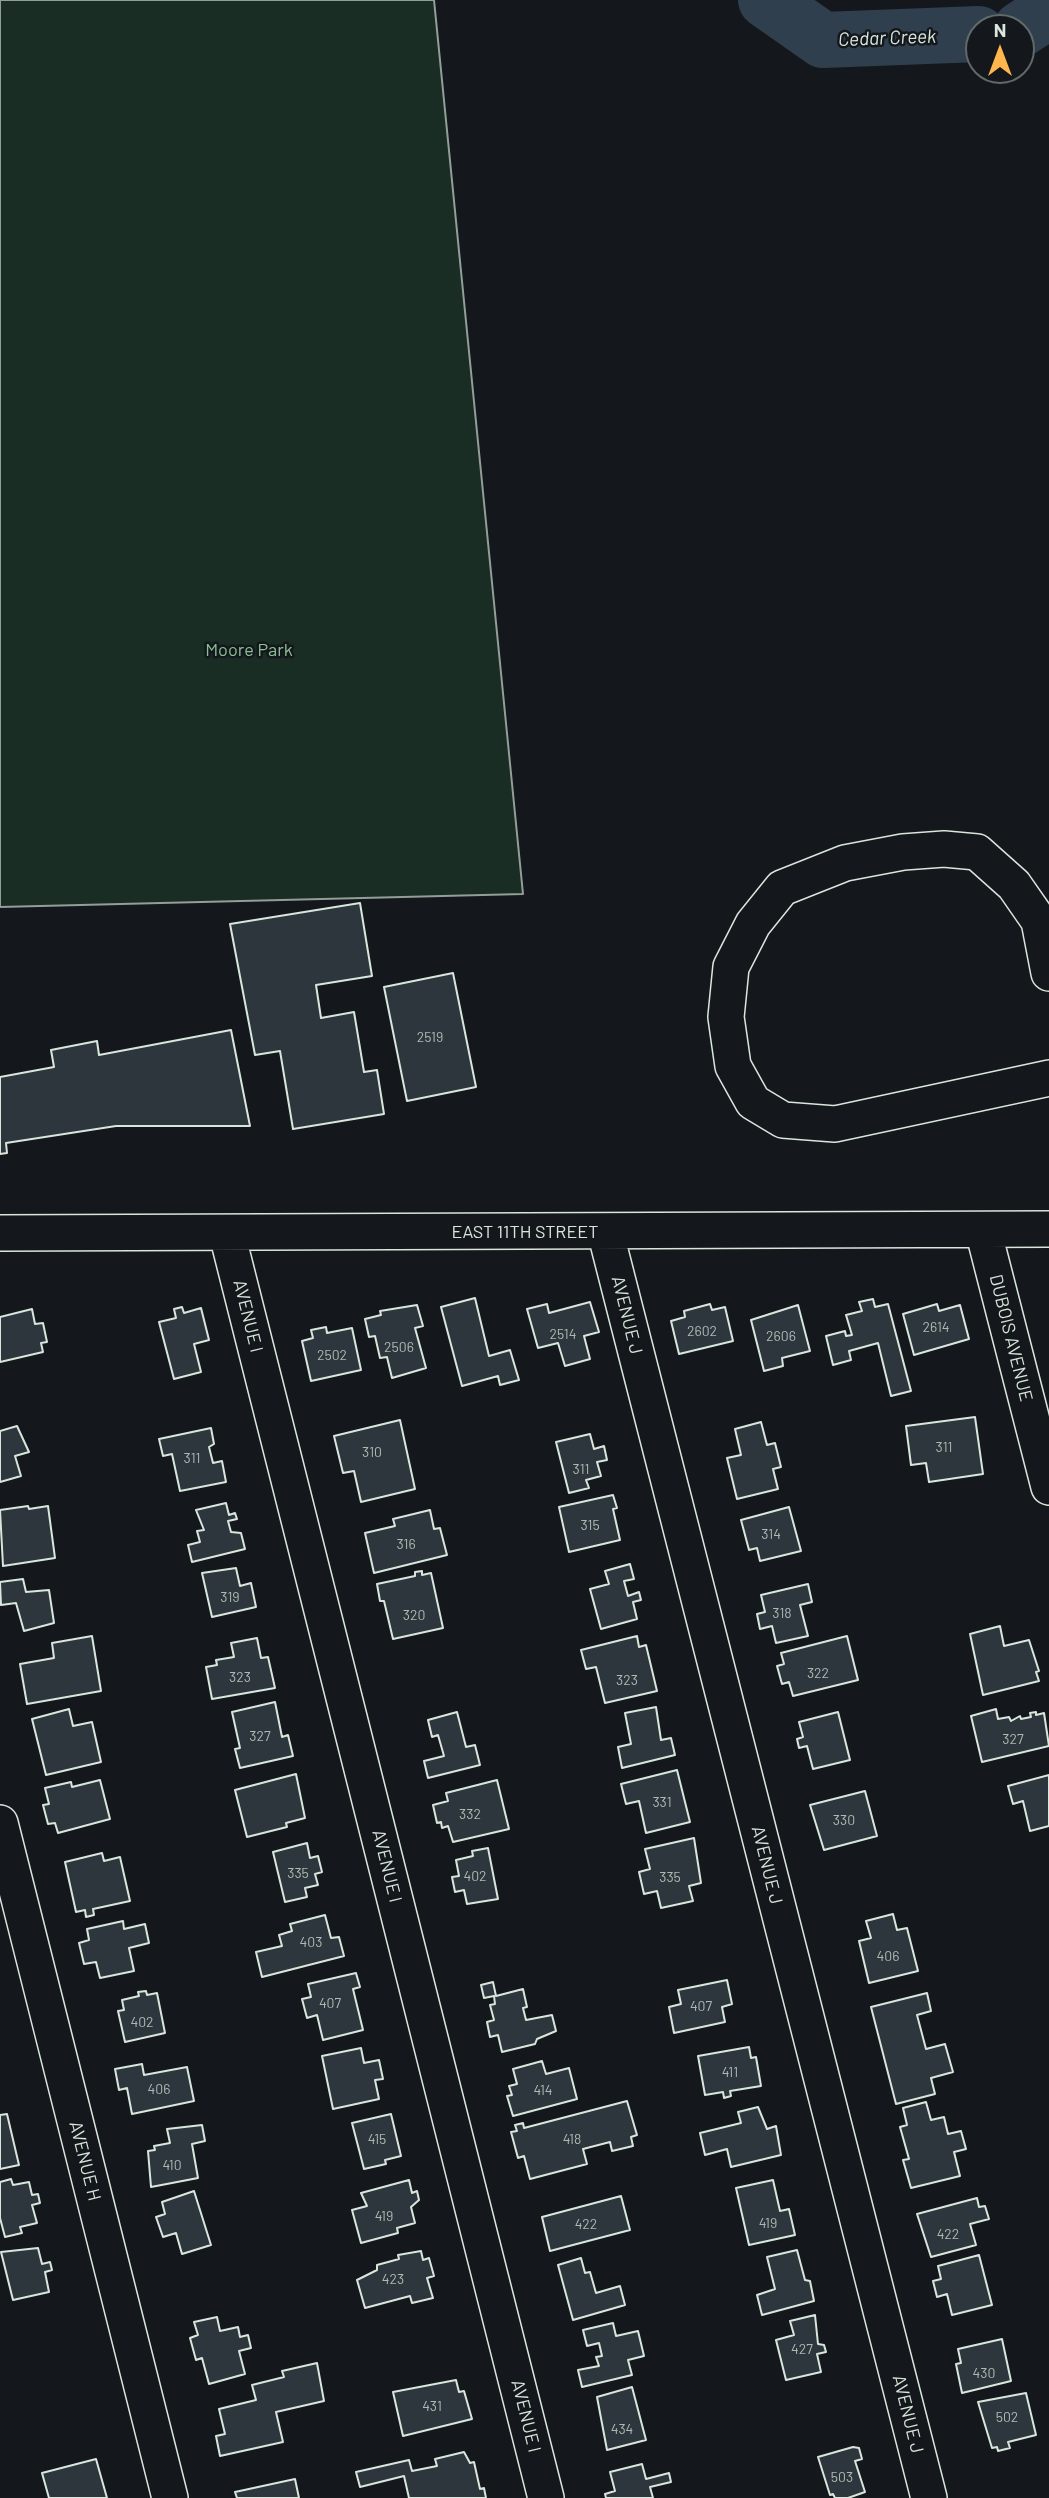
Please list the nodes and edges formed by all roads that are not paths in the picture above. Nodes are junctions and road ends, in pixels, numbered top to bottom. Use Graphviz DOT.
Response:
graph roads {
  1 [pos="1049,973"];
  2 [pos="1049,1078"];
  3 [pos="1049,1229"];
  4 [pos="983,1230"];
  5 [pos="606,1231"];
  6 [pos="0,1233"];
  7 [pos="227,1234"];
  8 [pos="1049,1487"];
  9 [pos="0,1823"];
  10 [pos="170,2498"];
  11 [pos="546,2498"];
  12 [pos="929,2498"];
  1 -- 2 [label="street"];
  3 -- 4 [label="street, EAST 11TH STREET"];
  4 -- 5 [label="street, EAST 11TH STREET"];
  4 -- 8 [label="street, DUBOIS AVENUE"];
  5 -- 7 [label="street, EAST 11TH STREET"];
  5 -- 12 [label="street, AVENUE J"];
  6 -- 7 [label="street, EAST 11TH STREET"];
  7 -- 11 [label="street, AVENUE I"];
  9 -- 10 [label="street, AVENUE H"];
}
